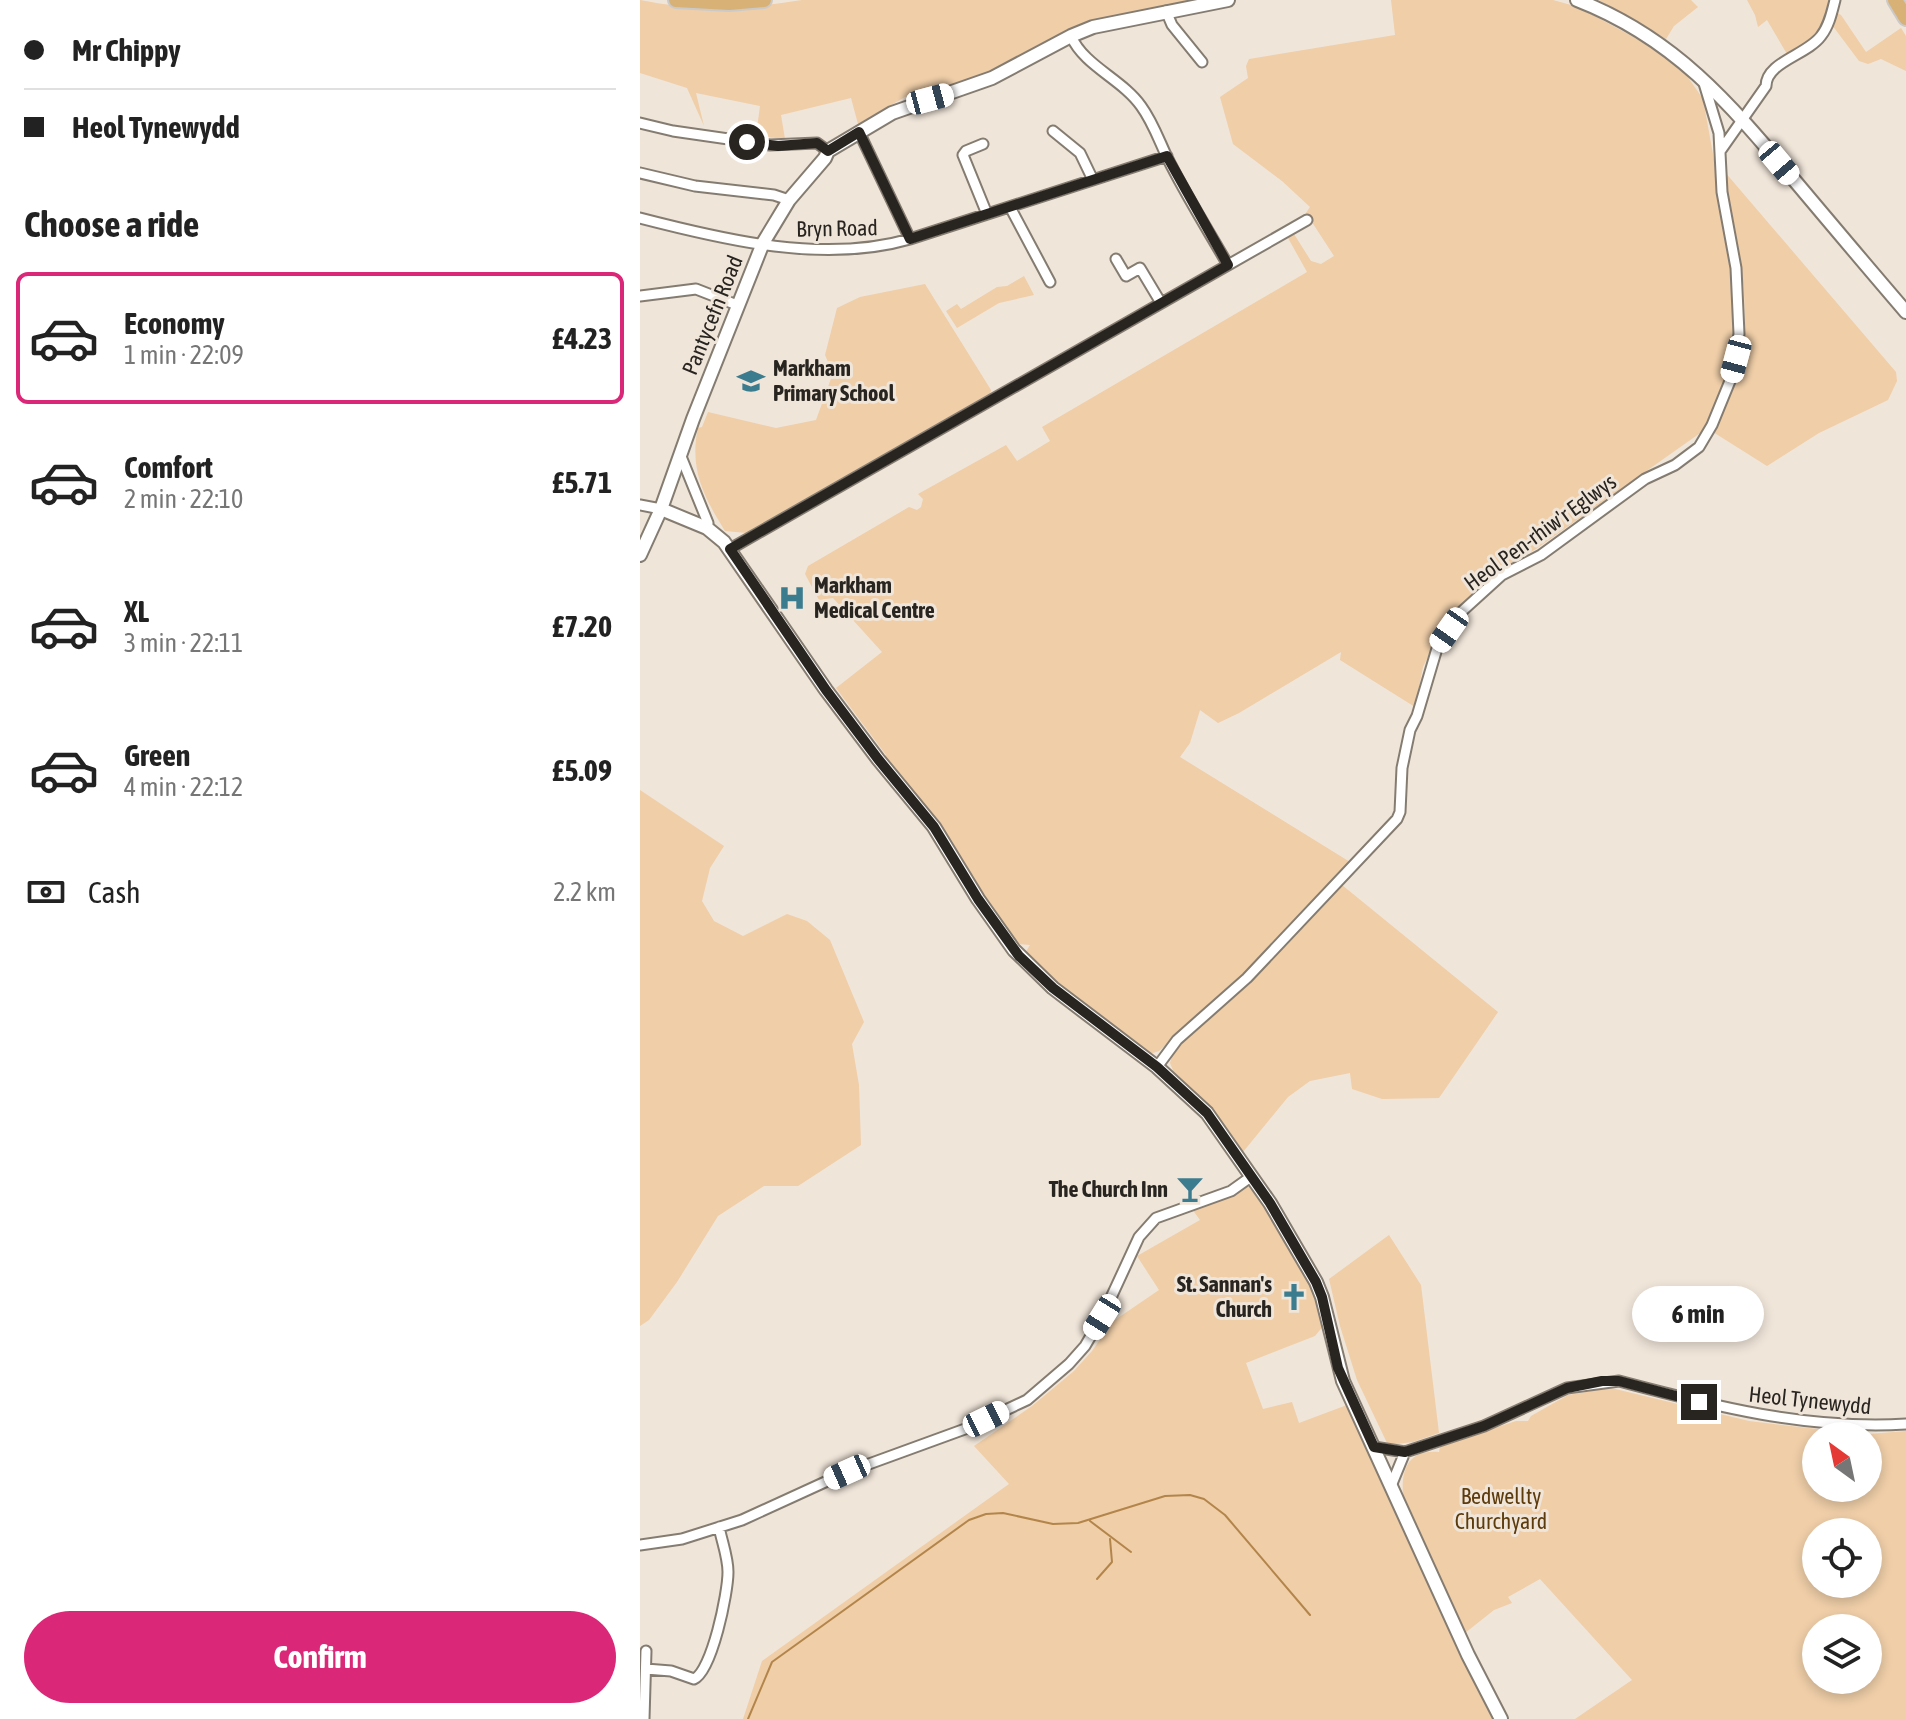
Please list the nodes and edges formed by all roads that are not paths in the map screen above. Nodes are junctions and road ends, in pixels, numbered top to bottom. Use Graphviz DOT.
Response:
graph roads {
  1 [pos="676,0"];
  2 [pos="764,0"];
  3 [pos="1228,0"];
  4 [pos="1577,0"];
  5 [pos="1835,0"];
  6 [pos="1895,0"];
  7 [pos="1166,11"];
  8 [pos="1906,18"];
  9 [pos="1071,36"];
  10 [pos="1202,62"];
  11 [pos="1703,78"];
  12 [pos="1742,119"];
  13 [pos="640,123"];
  14 [pos="1053,131"];
  15 [pos="859,132"];
  16 [pos="983,144"];
  17 [pos="1721,150"];
  18 [pos="828,151"];
  19 [pos="1167,156"];
  20 [pos="640,173"];
  21 [pos="1093,180"];
  22 [pos="789,200"];
  23 [pos="1010,207"];
  24 [pos="987,214"];
  25 [pos="640,218"];
  26 [pos="1307,220"];
  27 [pos="910,239"];
  28 [pos="763,243"];
  29 [pos="1116,259"];
  30 [pos="1228,265"];
  31 [pos="1050,282"];
  32 [pos="640,296"];
  33 [pos="1161,303"];
  34 [pos="737,305"];
  35 [pos="1906,312"];
  36 [pos="680,454"];
  37 [pos="640,505"];
  38 [pos="661,509"];
  39 [pos="707,528"];
  40 [pos="730,549"];
  41 [pos="640,555"];
  42 [pos="1157,1067"];
  43 [pos="1252,1176"];
  44 [pos="1906,1424"];
  45 [pos="1374,1447"];
  46 [pos="1405,1452"];
  47 [pos="1391,1486"];
  48 [pos="719,1527"];
  49 [pos="640,1545"];
  50 [pos="646,1651"];
  51 [pos="646,1669"];
  52 [pos="644,1719"];
  53 [pos="1501,1719"];
  1 -- 2 [label="main road"];
  3 -- 7 [label="street"];
  4 -- 11 [label="street"];
  5 -- 12 [label="street"];
  6 -- 8 [label="main road"];
  7 -- 9 [label="street"];
  7 -- 10 [label="street"];
  9 -- 15 [label="street"];
  9 -- 19 [label="street"];
  11 -- 12 [label="street"];
  11 -- 17 [label="street, Heol Pen-rhiw'r Eglwys"];
  12 -- 17 [label="street"];
  12 -- 35 [label="street"];
  13 -- 18 [label="street"];
  14 -- 21 [label="street"];
  15 -- 18 [label="street"];
  15 -- 27 [label="street"];
  16 -- 24 [label="street"];
  17 -- 42 [label="street, Heol Pen-rhiw'r Eglwys"];
  18 -- 22 [label="street, Pantycefn Road"];
  19 -- 21 [label="street, Bryn Road"];
  19 -- 30 [label="street"];
  20 -- 22 [label="street"];
  21 -- 23 [label="street, Bryn Road"];
  22 -- 28 [label="street, Pantycefn Road"];
  23 -- 24 [label="street, Bryn Road"];
  23 -- 31 [label="street"];
  24 -- 27 [label="street, Bryn Road"];
  25 -- 28 [label="street, Bryn Road"];
  26 -- 30 [label="street"];
  27 -- 28 [label="street, Bryn Road"];
  28 -- 34 [label="street, Pantycefn Road"];
  29 -- 33 [label="street"];
  30 -- 33 [label="street"];
  32 -- 34 [label="street"];
  33 -- 40 [label="street"];
  34 -- 36 [label="street, Pantycefn Road"];
  36 -- 38 [label="street, Pantycefn Road"];
  36 -- 39 [label="street"];
  37 -- 38 [label="street"];
  38 -- 39 [label="street"];
  38 -- 41 [label="street, Pantycefn Road"];
  39 -- 40 [label="street"];
  40 -- 42 [label="street"];
  42 -- 43 [label="street"];
  43 -- 45 [label="street"];
  43 -- 48 [label="street"];
  44 -- 46 [label="street, Heol Tynewydd"];
  45 -- 46 [label="street"];
  45 -- 47 [label="street"];
  46 -- 47 [label="street"];
  47 -- 53 [label="street"];
  48 -- 49 [label="street"];
  48 -- 51 [label="street"];
  50 -- 51 [label="street"];
  51 -- 52 [label="street"];
}
